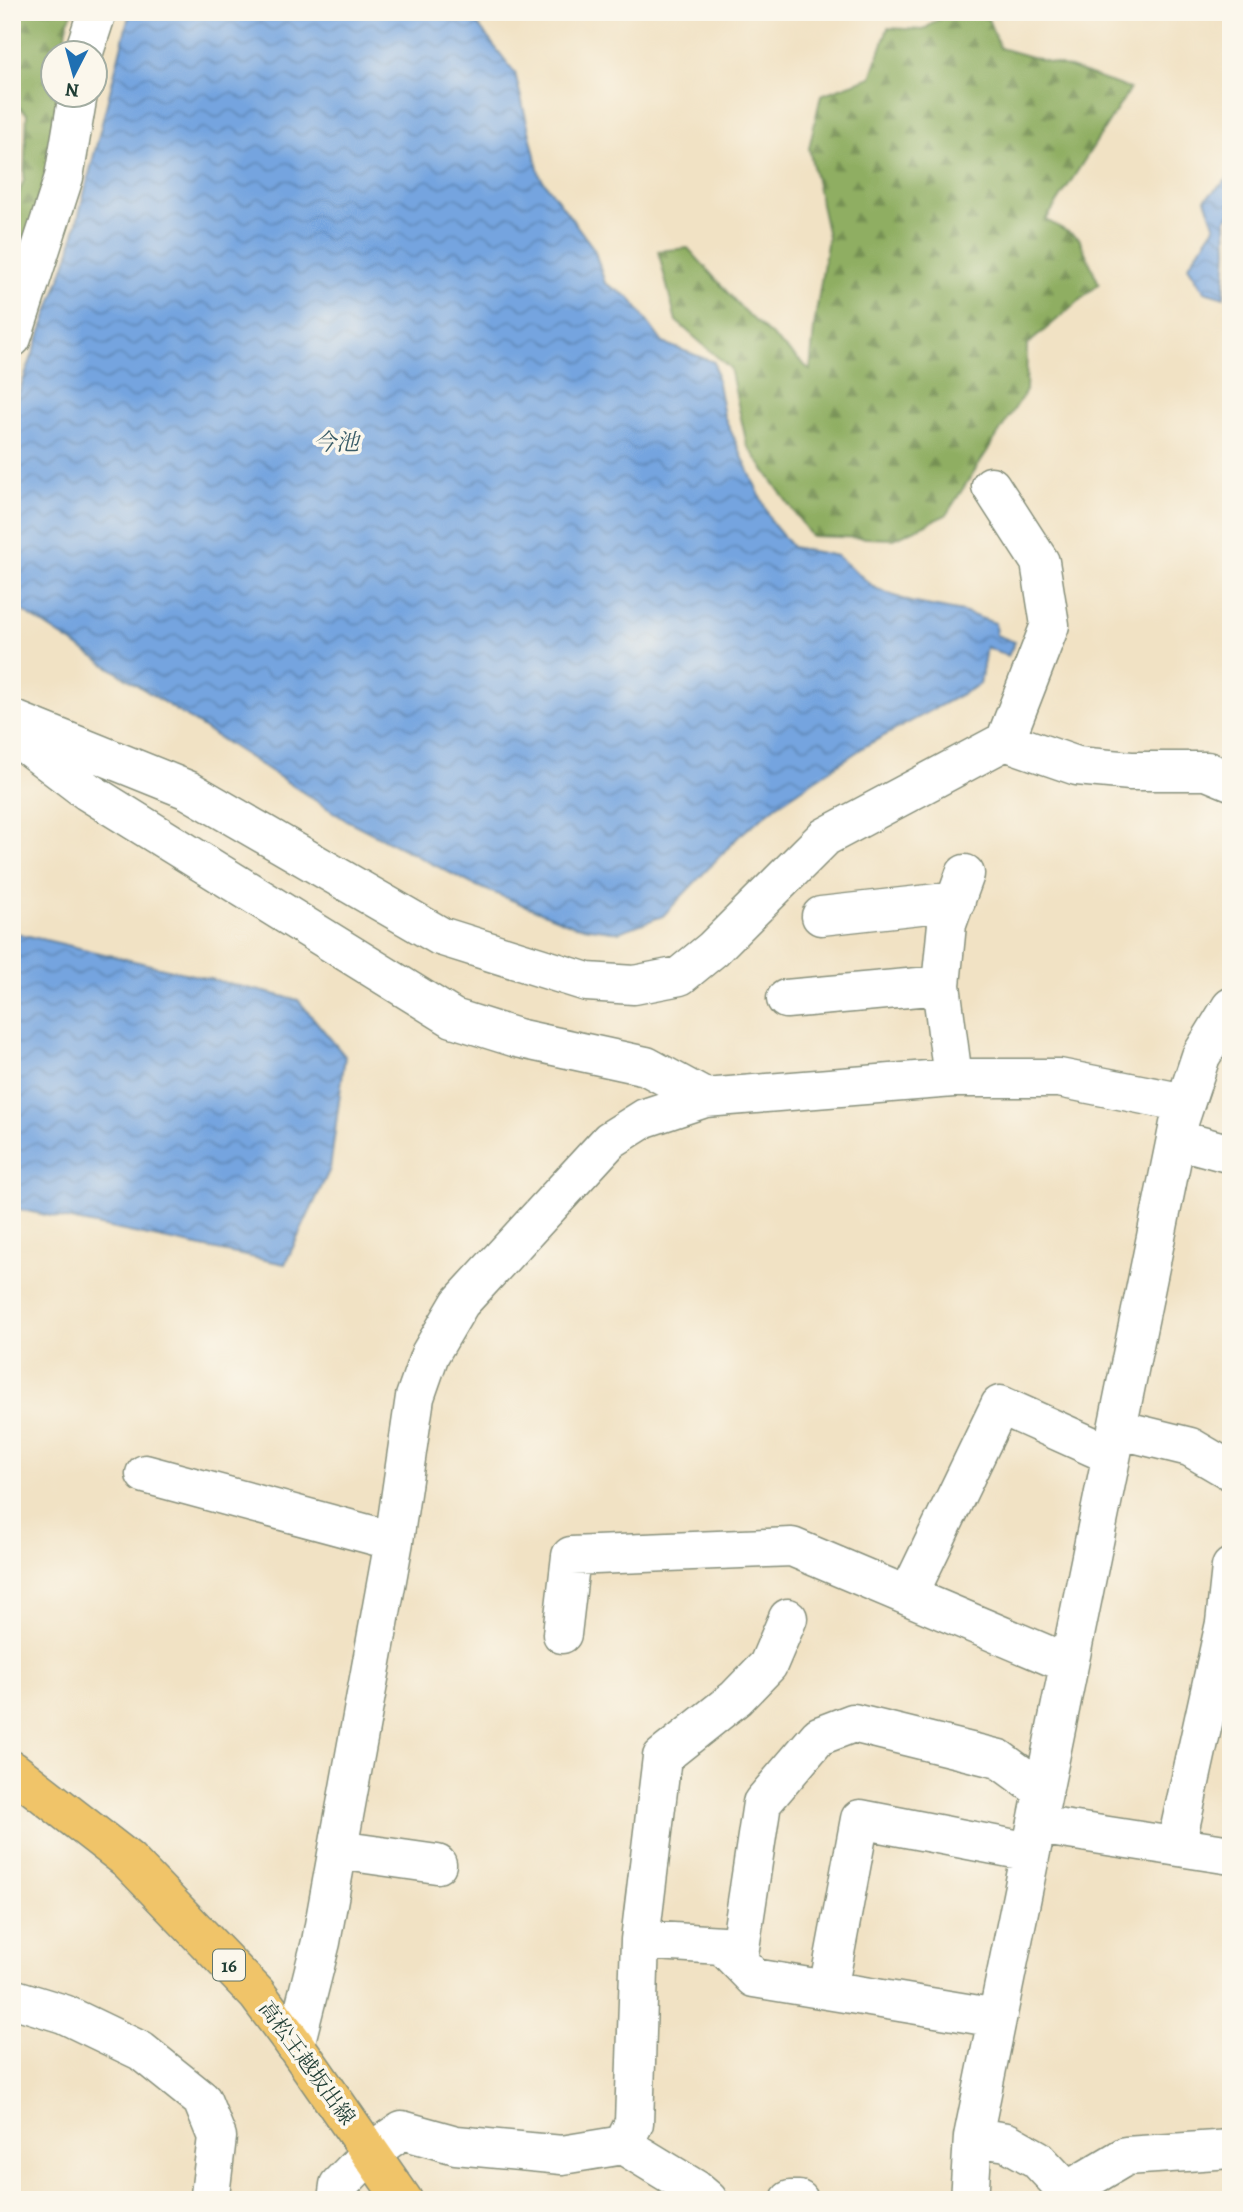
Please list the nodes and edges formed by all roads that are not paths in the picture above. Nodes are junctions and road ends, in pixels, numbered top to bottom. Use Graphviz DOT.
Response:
graph roads {
  1 [pos="97,12"];
  2 [pos="89,38"];
  3 [pos="76,108"];
  4 [pos="12,338"];
  5 [pos="991,486"];
  6 [pos="12,719"];
  7 [pos="12,734"];
  8 [pos="1005,741"];
  9 [pos="1231,781"];
  10 [pos="821,916"];
  11 [pos="941,985"];
  12 [pos="786,999"];
  13 [pos="1231,1007"];
  14 [pos="953,1079"];
  15 [pos="705,1098"];
  16 [pos="1181,1121"];
  17 [pos="1231,1154"];
  18 [pos="1114,1442"];
  19 [pos="1231,1471"];
  20 [pos="145,1474"];
  21 [pos="394,1541"];
  22 [pos="1231,1567"];
  23 [pos="908,1596"];
  24 [pos="788,1618"];
  25 [pos="562,1634"];
  26 [pos="1069,1664"];
  27 [pos="12,1770"];
  28 [pos="1037,1823"];
  29 [pos="1176,1846"];
  30 [pos="338,1850"];
  31 [pos="1231,1855"];
  32 [pos="437,1864"];
  33 [pos="640,1940"];
  34 [pos="738,1961"];
  35 [pos="828,1990"];
  36 [pos="12,1998"];
  37 [pos="997,2018"];
  38 [pos="295,2045"];
  39 [pos="973,2137"];
  40 [pos="623,2145"];
  41 [pos="1231,2149"];
  42 [pos="371,2152"];
  43 [pos="213,2200"];
  44 [pos="337,2200"];
  45 [pos="402,2200"];
  46 [pos="708,2200"];
  47 [pos="790,2200"];
  48 [pos="799,2200"];
  49 [pos="969,2200"];
  1 -- 2 [label="street"];
  3 -- 4 [label="street"];
  5 -- 8 [label="street"];
  6 -- 8 [label="street"];
  7 -- 15 [label="street"];
  8 -- 9 [label="street"];
  10 -- 11 [label="street"];
  11 -- 12 [label="street"];
  11 -- 14 [label="street"];
  13 -- 16 [label="street"];
  14 -- 15 [label="street"];
  14 -- 16 [label="street"];
  15 -- 21 [label="street"];
  16 -- 17 [label="street"];
  16 -- 18 [label="street"];
  18 -- 19 [label="street"];
  18 -- 23 [label="street"];
  18 -- 26 [label="street"];
  20 -- 21 [label="street"];
  21 -- 30 [label="street"];
  22 -- 29 [label="street"];
  23 -- 25 [label="street"];
  23 -- 26 [label="street"];
  24 -- 33 [label="street"];
  26 -- 28 [label="street"];
  27 -- 38 [label="main road, 高松王越坂出線 / 16"];
  28 -- 29 [label="street"];
  28 -- 34 [label="street"];
  28 -- 35 [label="street"];
  28 -- 37 [label="street"];
  29 -- 31 [label="street"];
  30 -- 32 [label="street"];
  30 -- 38 [label="street"];
  33 -- 34 [label="street"];
  33 -- 40 [label="street"];
  34 -- 35 [label="street"];
  35 -- 37 [label="street"];
  36 -- 43 [label="street"];
  37 -- 39 [label="street"];
  38 -- 42 [label="main road, 高松王越坂出線 / 16"];
  39 -- 41 [label="street"];
  39 -- 49 [label="street"];
  40 -- 42 [label="street"];
  40 -- 46 [label="street"];
  42 -- 44 [label="street"];
  42 -- 45 [label="main road, 高松王越坂出線 / 16"];
  47 -- 48 [label="street"];
}
